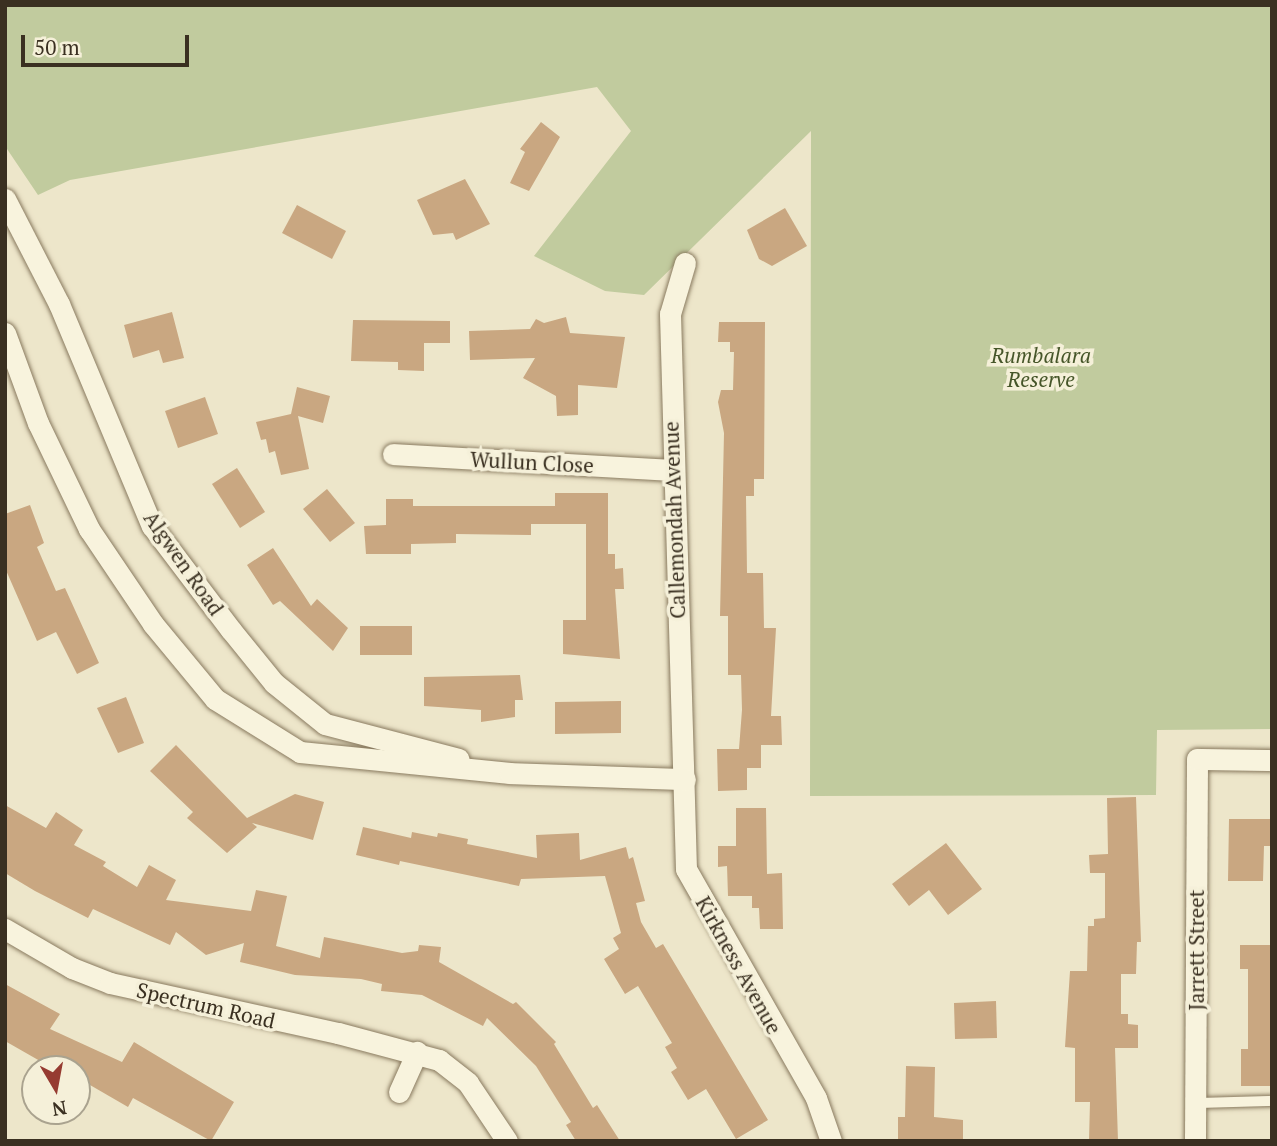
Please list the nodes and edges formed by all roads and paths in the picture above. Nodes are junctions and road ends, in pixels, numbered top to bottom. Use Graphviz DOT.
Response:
graph roads {
  1 [pos="5,198"];
  2 [pos="685,263"];
  3 [pos="5,334"];
  4 [pos="393,454"];
  5 [pos="671,470"];
  6 [pos="1272,760"];
  7 [pos="510,773"];
  8 [pos="685,779"];
  9 [pos="5,929"];
  10 [pos="417,1052"];
  11 [pos="399,1092"];
  12 [pos="1272,1101"];
  13 [pos="1195,1103"];
  14 [pos="507,1141"];
  15 [pos="831,1141"];
  16 [pos="1195,1141"];
  1 -- 7 [label="street, Algwen Road"];
  2 -- 5 [label="street, Callemondah Avenue"];
  3 -- 7 [label="street, Algwen Road"];
  4 -- 5 [label="street, Wullun Close"];
  5 -- 8 [label="street, Callemondah Avenue"];
  6 -- 13 [label="street, Jarrett Street"];
  7 -- 8 [label="street, Algwen Road"];
  8 -- 15 [label="street, Kirkness Avenue"];
  9 -- 10 [label="street, Spectrum Road"];
  10 -- 11 [label="street"];
  10 -- 14 [label="street, Spectrum Road"];
  12 -- 13 [label="lane"];
  13 -- 16 [label="street, Jarrett Street"];
}
